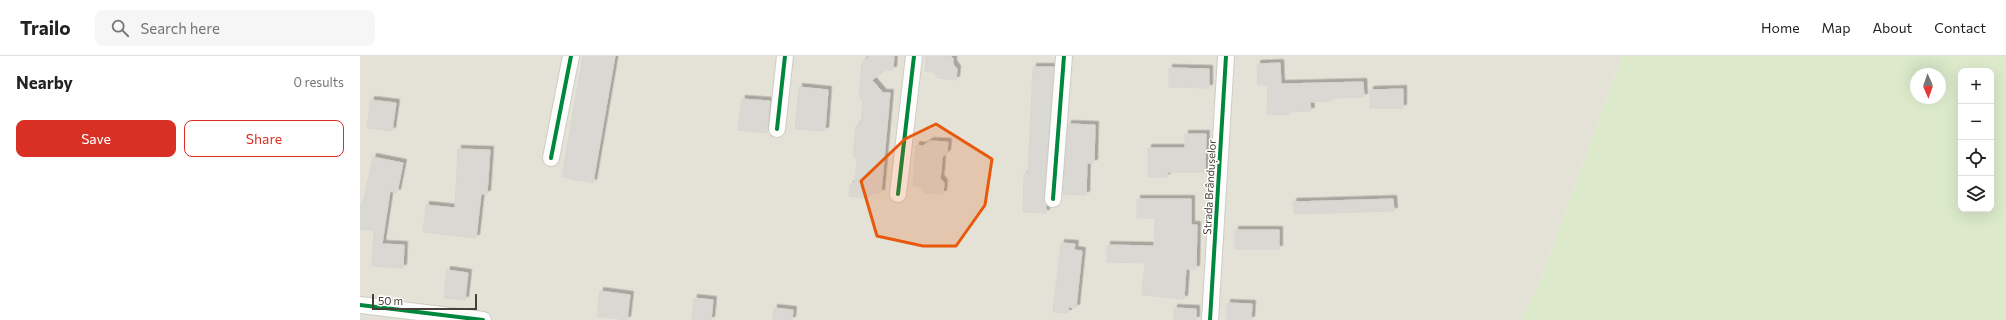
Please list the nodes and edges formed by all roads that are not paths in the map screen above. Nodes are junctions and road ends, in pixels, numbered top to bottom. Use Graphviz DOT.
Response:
graph roads {
  1 [pos="570,56"];
  2 [pos="785,56"];
  3 [pos="914,56"];
  4 [pos="1064,56"];
  5 [pos="1226,56"];
  6 [pos="777,128"];
  7 [pos="551,158"];
  8 [pos="898,194"];
  9 [pos="1053,200"];
  10 [pos="360,305"];
  11 [pos="483,320"];
  12 [pos="1210,320"];
  1 -- 7 [label="street"];
  2 -- 6 [label="street"];
  3 -- 8 [label="street"];
  4 -- 9 [label="street"];
  5 -- 12 [label="street, Strada Brândușelor"];
  10 -- 11 [label="street"];
}
